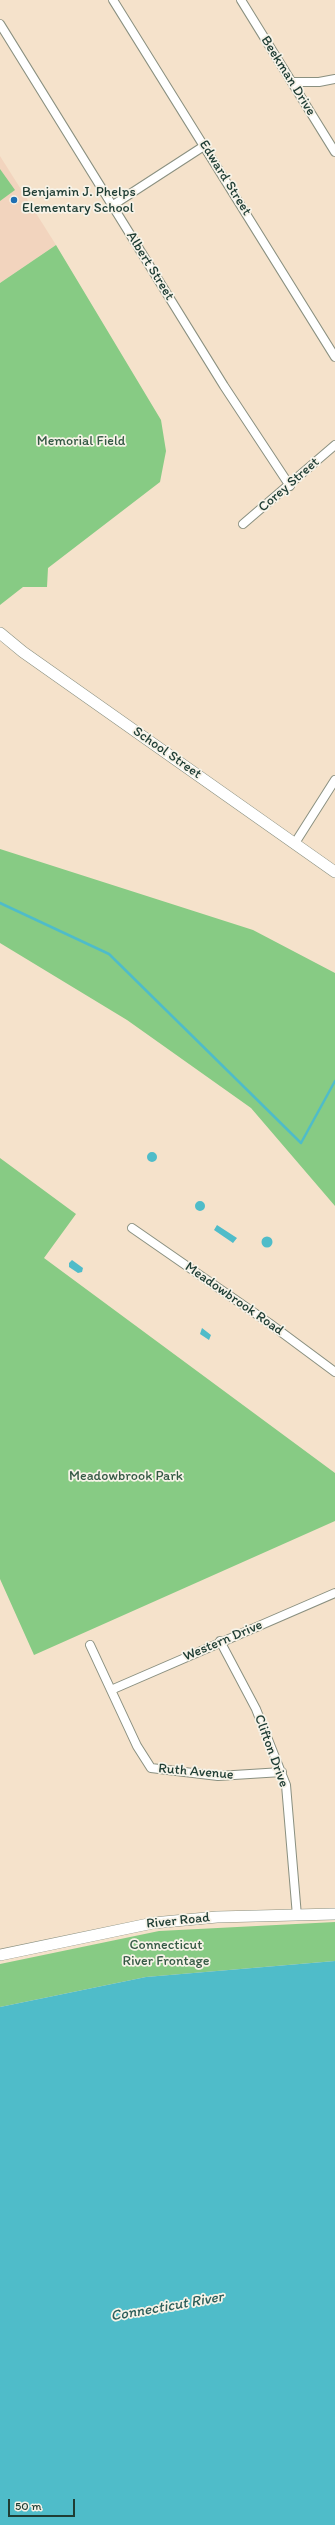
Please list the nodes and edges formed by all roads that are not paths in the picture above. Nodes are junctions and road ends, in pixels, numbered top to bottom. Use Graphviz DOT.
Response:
graph roads {
  1 [pos="113,0"];
  2 [pos="241,0"];
  3 [pos="0,24"];
  4 [pos="335,79"];
  5 [pos="292,82"];
  6 [pos="204,146"];
  7 [pos="335,152"];
  8 [pos="113,205"];
  9 [pos="335,357"];
  10 [pos="335,444"];
  11 [pos="290,486"];
  12 [pos="244,524"];
  13 [pos="0,633"];
  14 [pos="335,780"];
  15 [pos="295,843"];
  16 [pos="335,872"];
  17 [pos="132,1228"];
  18 [pos="335,1372"];
  19 [pos="335,1593"];
  20 [pos="220,1642"];
  21 [pos="90,1645"];
  22 [pos="111,1690"];
  23 [pos="282,1772"];
  24 [pos="335,1914"];
  25 [pos="297,1916"];
  26 [pos="0,1955"];
  1 -- 6 [label="street, Edward Street"];
  2 -- 5 [label="street, Beekman Drive"];
  3 -- 8 [label="street, Albert Street"];
  4 -- 5 [label="street"];
  5 -- 7 [label="street, Beekman Drive"];
  6 -- 8 [label="street"];
  6 -- 9 [label="street, Edward Street"];
  8 -- 11 [label="street, Albert Street"];
  10 -- 11 [label="street, Corey Street"];
  11 -- 12 [label="street, Corey Street"];
  13 -- 15 [label="street, School Street"];
  14 -- 15 [label="street"];
  15 -- 16 [label="street, School Street"];
  17 -- 18 [label="street, Meadowbrook Road"];
  19 -- 20 [label="street, Western Drive"];
  20 -- 22 [label="street, Western Drive"];
  20 -- 23 [label="street, Clifton Drive"];
  21 -- 22 [label="street, Ruth Avenue"];
  22 -- 23 [label="street, Ruth Avenue"];
  23 -- 25 [label="street, Clifton Drive"];
  24 -- 25 [label="street, River Road"];
  25 -- 26 [label="street, River Road"];
}
